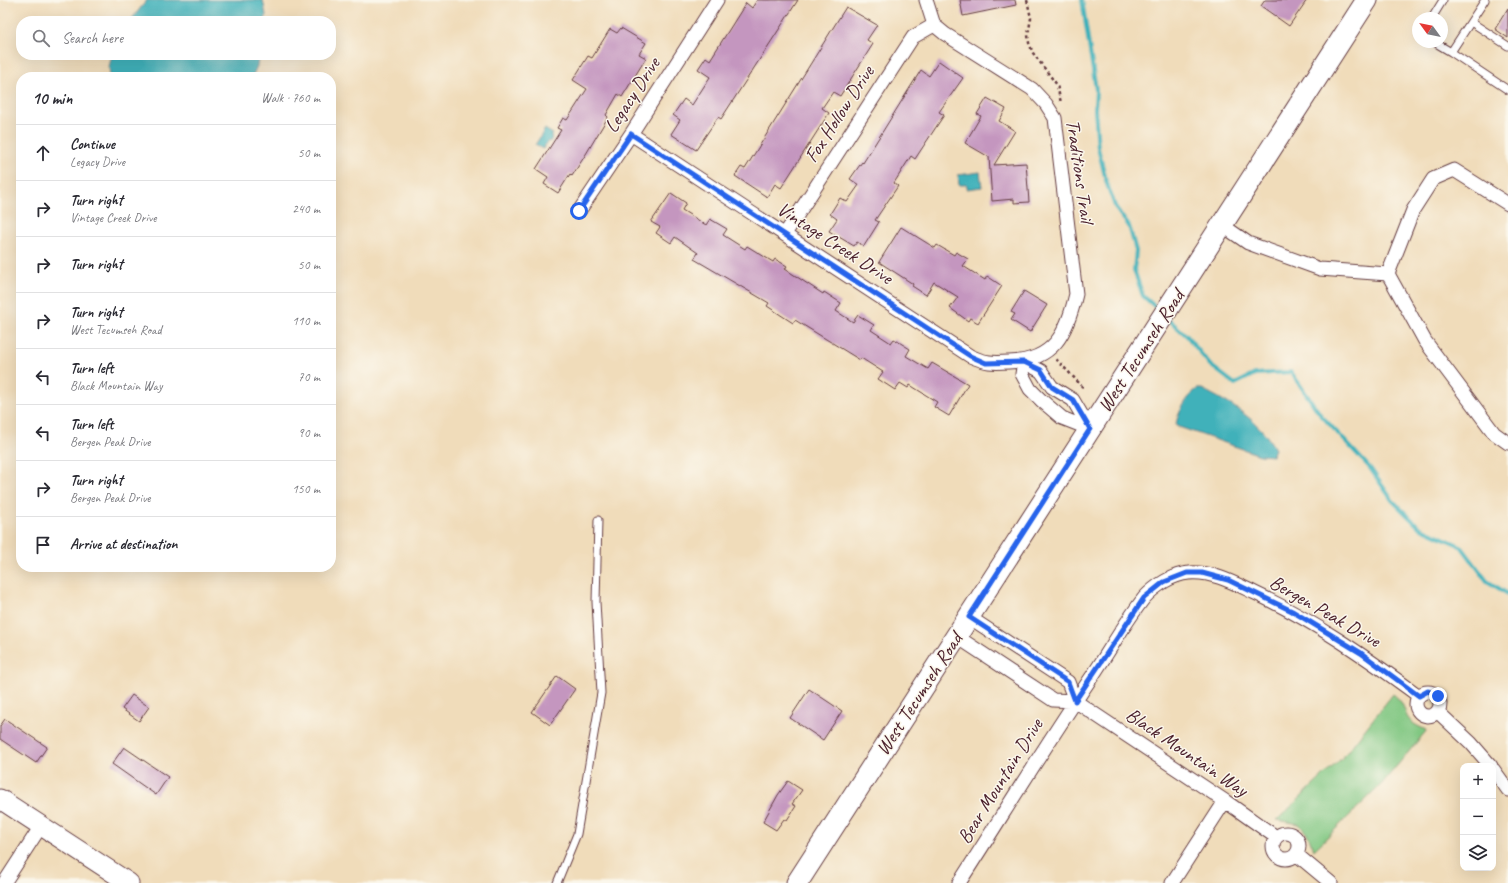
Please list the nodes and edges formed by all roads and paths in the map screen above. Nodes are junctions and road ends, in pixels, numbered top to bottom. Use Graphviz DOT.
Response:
graph roads {
  1 [pos="717,0"];
  2 [pos="926,0"];
  3 [pos="1367,0"];
  4 [pos="1443,0"];
  5 [pos="1485,0"];
  6 [pos="1436,12"];
  7 [pos="1471,22"];
  8 [pos="934,25"];
  9 [pos="1508,46"];
  10 [pos="1444,48"];
  11 [pos="1451,52"];
  12 [pos="1508,90"];
  13 [pos="631,134"];
  14 [pos="1508,204"];
  15 [pos="579,211"];
  16 [pos="1222,225"];
  17 [pos="785,234"];
  18 [pos="1388,274"];
  19 [pos="1024,362"];
  20 [pos="1090,429"];
  21 [pos="1508,443"];
  22 [pos="598,520"];
  23 [pos="969,617"];
  24 [pos="956,636"];
  25 [pos="1075,701"];
  26 [pos="1488,763"];
  27 [pos="1496,773"];
  28 [pos="1508,790"];
  29 [pos="0,799"];
  30 [pos="1225,801"];
  31 [pos="41,826"];
  32 [pos="1276,837"];
  33 [pos="1296,854"];
  34 [pos="4,883"];
  35 [pos="129,883"];
  36 [pos="557,883"];
  37 [pos="797,883"];
  38 [pos="960,883"];
  39 [pos="1172,883"];
  40 [pos="1331,883"];
  1 -- 13 [label="street, Legacy Drive"];
  2 -- 8 [label="street"];
  3 -- 16 [label="main road, West Tecumseh Road"];
  4 -- 6 [label="lane"];
  5 -- 7 [label="lane"];
  7 -- 9 [label="lane"];
  7 -- 11 [label="lane"];
  8 -- 17 [label="street, Fox Hollow Drive"];
  8 -- 19 [label="street, Traditions Trail"];
  10 -- 11 [label="lane"];
  11 -- 12 [label="lane"];
  13 -- 15 [label="street, Legacy Drive"];
  13 -- 17 [label="street, Vintage Creek Drive"];
  14 -- 18 [label="street"];
  16 -- 18 [label="street"];
  16 -- 20 [label="main road, West Tecumseh Road"];
  17 -- 19 [label="street, Vintage Creek Drive"];
  18 -- 21 [label="street"];
  19 -- 20 [label="street"];
  19 -- 20 [label="street"];
  20 -- 23 [label="main road, West Tecumseh Road"];
  22 -- 36 [label="lane"];
  23 -- 24 [label="main road, West Tecumseh Road"];
  23 -- 25 [label="street"];
  24 -- 25 [label="street"];
  24 -- 37 [label="main road, West Tecumseh Road"];
  25 -- 26 [label="street, Bergen Peak Drive"];
  25 -- 30 [label="street, Black Mountain Way"];
  25 -- 38 [label="street, Bear Mountain Drive"];
  27 -- 28 [label="street"];
  29 -- 31 [label="street"];
  30 -- 32 [label="street, Black Mountain Way"];
  30 -- 39 [label="street"];
  31 -- 34 [label="street"];
  31 -- 35 [label="street"];
  32 -- 33 [label="street"];
  32 -- 33 [label="street"];
  33 -- 40 [label="street"];
}
